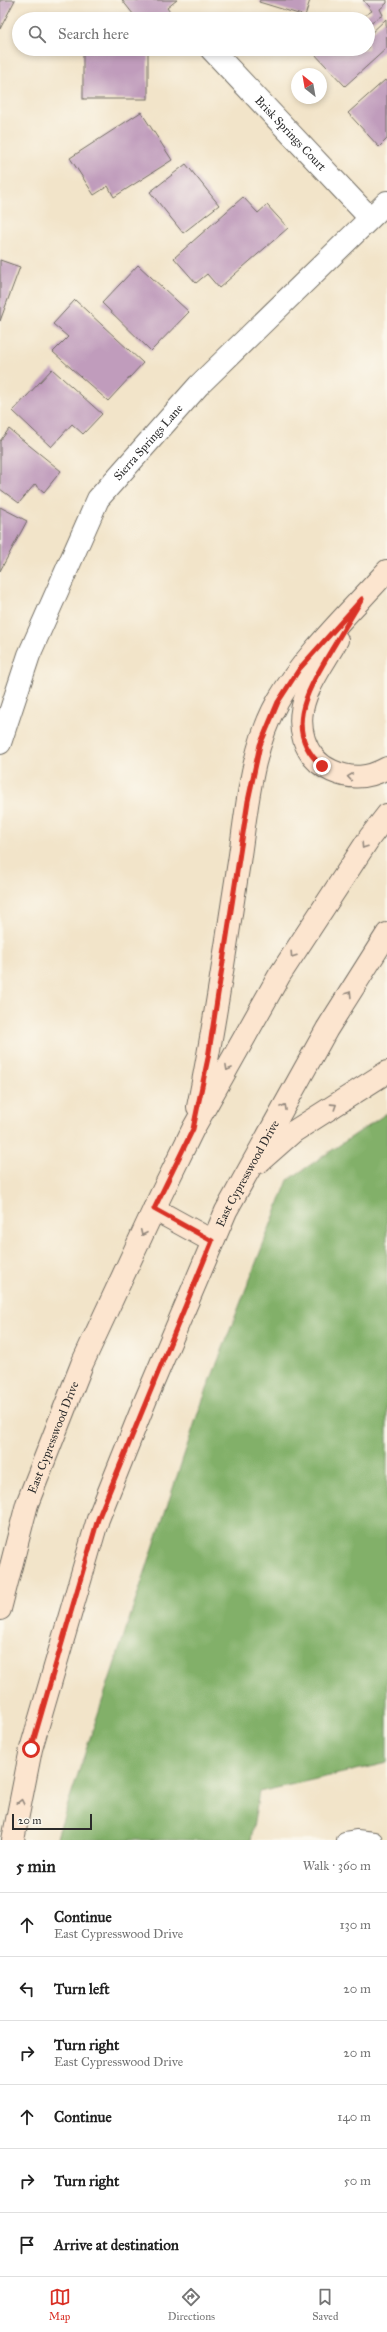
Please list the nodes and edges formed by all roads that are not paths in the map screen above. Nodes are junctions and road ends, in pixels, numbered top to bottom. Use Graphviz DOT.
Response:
graph roads {
  1 [pos="218,56"];
  2 [pos="387,202"];
  3 [pos="370,218"];
  4 [pos="387,571"];
  5 [pos="362,599"];
  6 [pos="0,743"];
  7 [pos="387,768"];
  8 [pos="387,815"];
  9 [pos="387,934"];
  10 [pos="387,1072"];
  11 [pos="193,1129"];
  12 [pos="248,1172"];
  13 [pos="154,1209"];
  14 [pos="212,1241"];
  15 [pos="0,1609"];
  16 [pos="13,1840"];
  17 [pos="345,1840"];
  18 [pos="374,1840"];
  1 -- 3 [label="street, Brisk Springs Court"];
  2 -- 3 [label="street, Sierra Springs Lane"];
  3 -- 6 [label="street, Sierra Springs Lane"];
  4 -- 5 [label="main road"];
  7 -- 5 [label="main road, one-way"];
  5 -- 11 [label="main road"];
  8 -- 11 [label="main road, East Cypresswood Drive, one-way"];
  12 -- 9 [label="main road, East Cypresswood Drive, one-way"];
  12 -- 10 [label="main road, one-way"];
  11 -- 13 [label="main road, East Cypresswood Drive"];
  12 -- 14 [label="main road, East Cypresswood Drive"];
  13 -- 14 [label="main road"];
  13 -- 15 [label="main road, East Cypresswood Drive, one-way"];
  16 -- 14 [label="main road, East Cypresswood Drive, one-way"];
  17 -- 18 [label="lane"];
}
